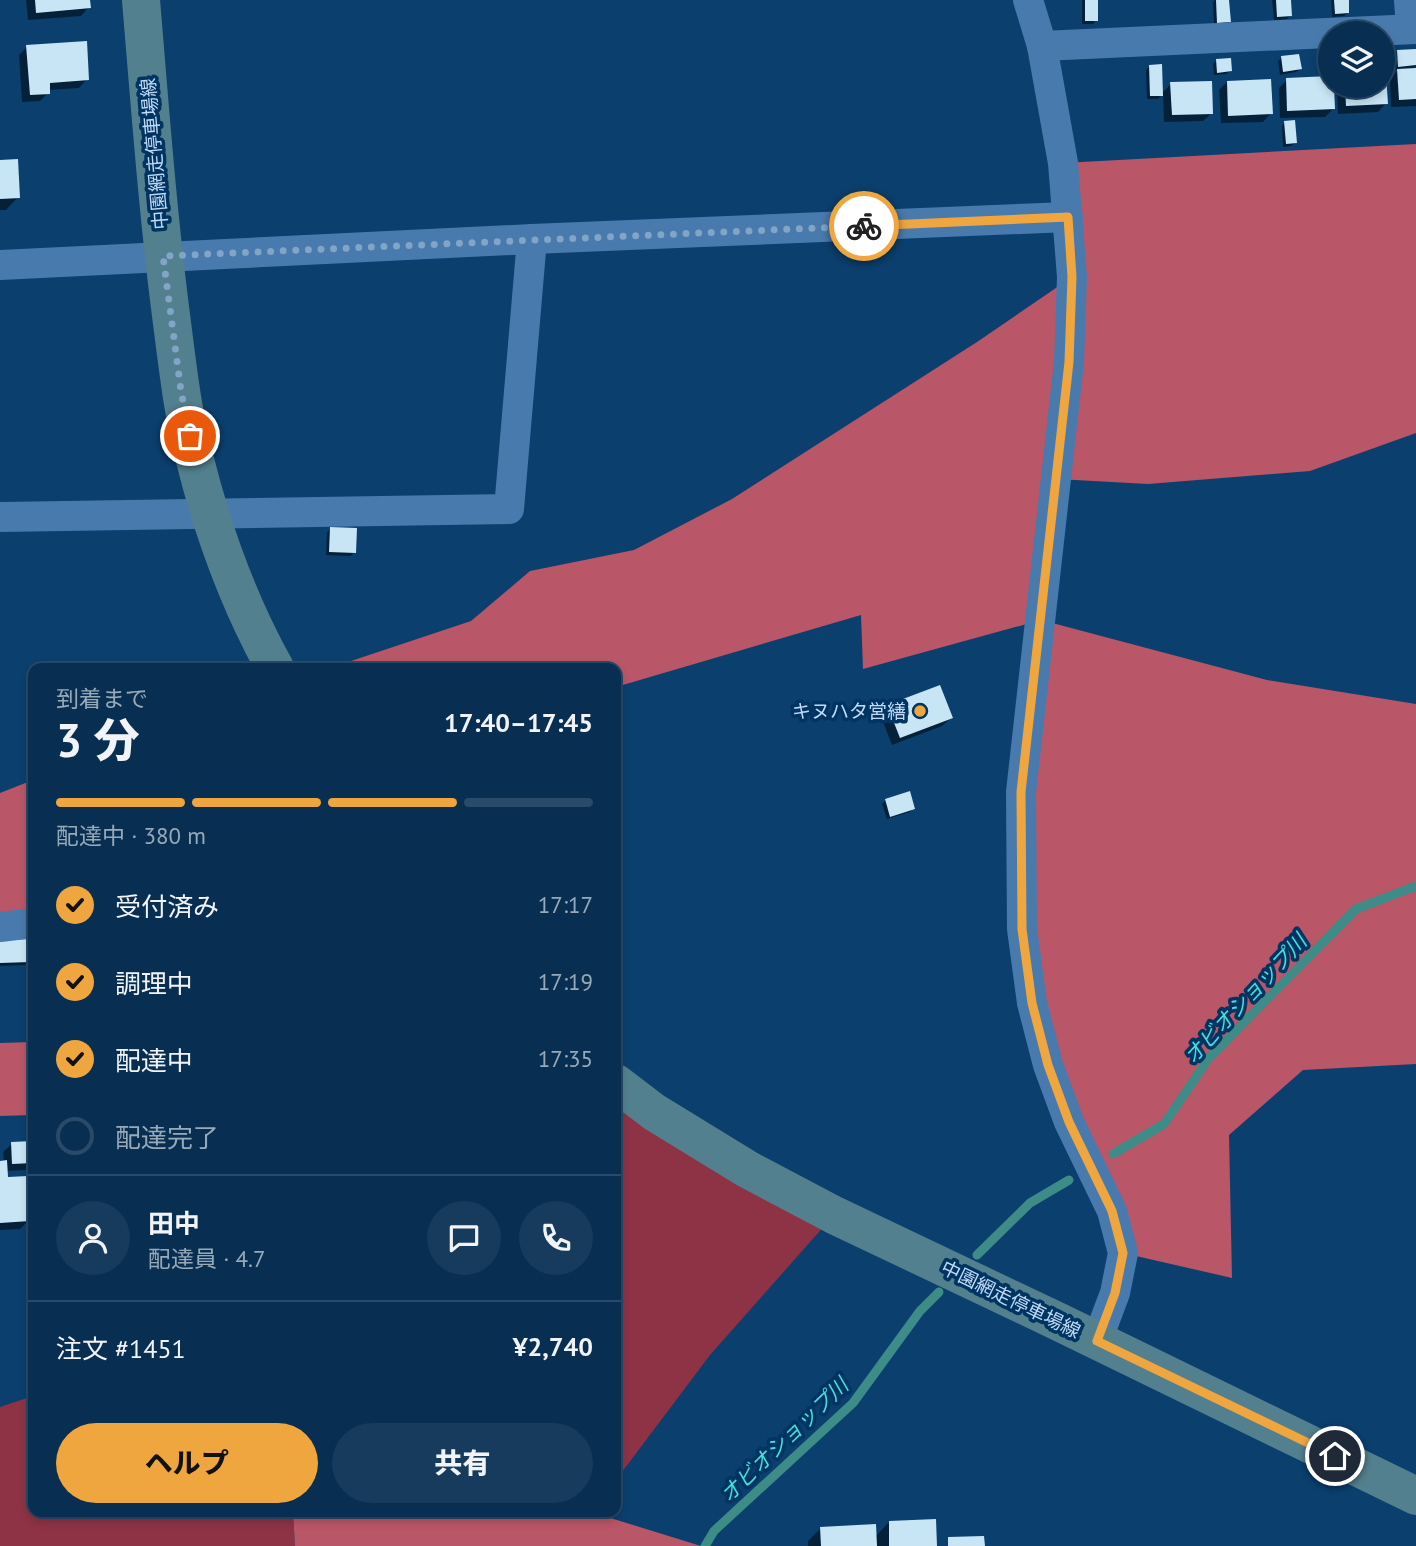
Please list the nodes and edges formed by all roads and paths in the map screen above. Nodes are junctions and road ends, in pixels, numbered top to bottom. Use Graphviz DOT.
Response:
graph roads {
  1 [pos="141,0"];
  2 [pos="1028,0"];
  3 [pos="1412,19"];
  4 [pos="1042,46"];
  5 [pos="1068,217"];
  6 [pos="532,239"];
  7 [pos="163,256"];
  8 [pos="0,265"];
  9 [pos="211,515"];
  10 [pos="0,517"];
  11 [pos="272,663"];
  12 [pos="28,924"];
  13 [pos="0,927"];
  14 [pos="621,1087"];
  15 [pos="1097,1341"];
  16 [pos="1416,1496"];
  1 -- 7 [label="main road, 中園網走停車場線"];
  2 -- 4 [label="street"];
  3 -- 4 [label="street"];
  4 -- 5 [label="street"];
  5 -- 6 [label="street"];
  5 -- 15 [label="street"];
  6 -- 7 [label="street"];
  6 -- 9 [label="street"];
  7 -- 8 [label="street"];
  7 -- 9 [label="main road, 中園網走停車場線"];
  9 -- 10 [label="street"];
  9 -- 11 [label="main road, 中園網走停車場線"];
  12 -- 13 [label="street"];
  14 -- 15 [label="main road, 中園網走停車場線"];
  15 -- 16 [label="main road, 中園網走停車場線"];
}
